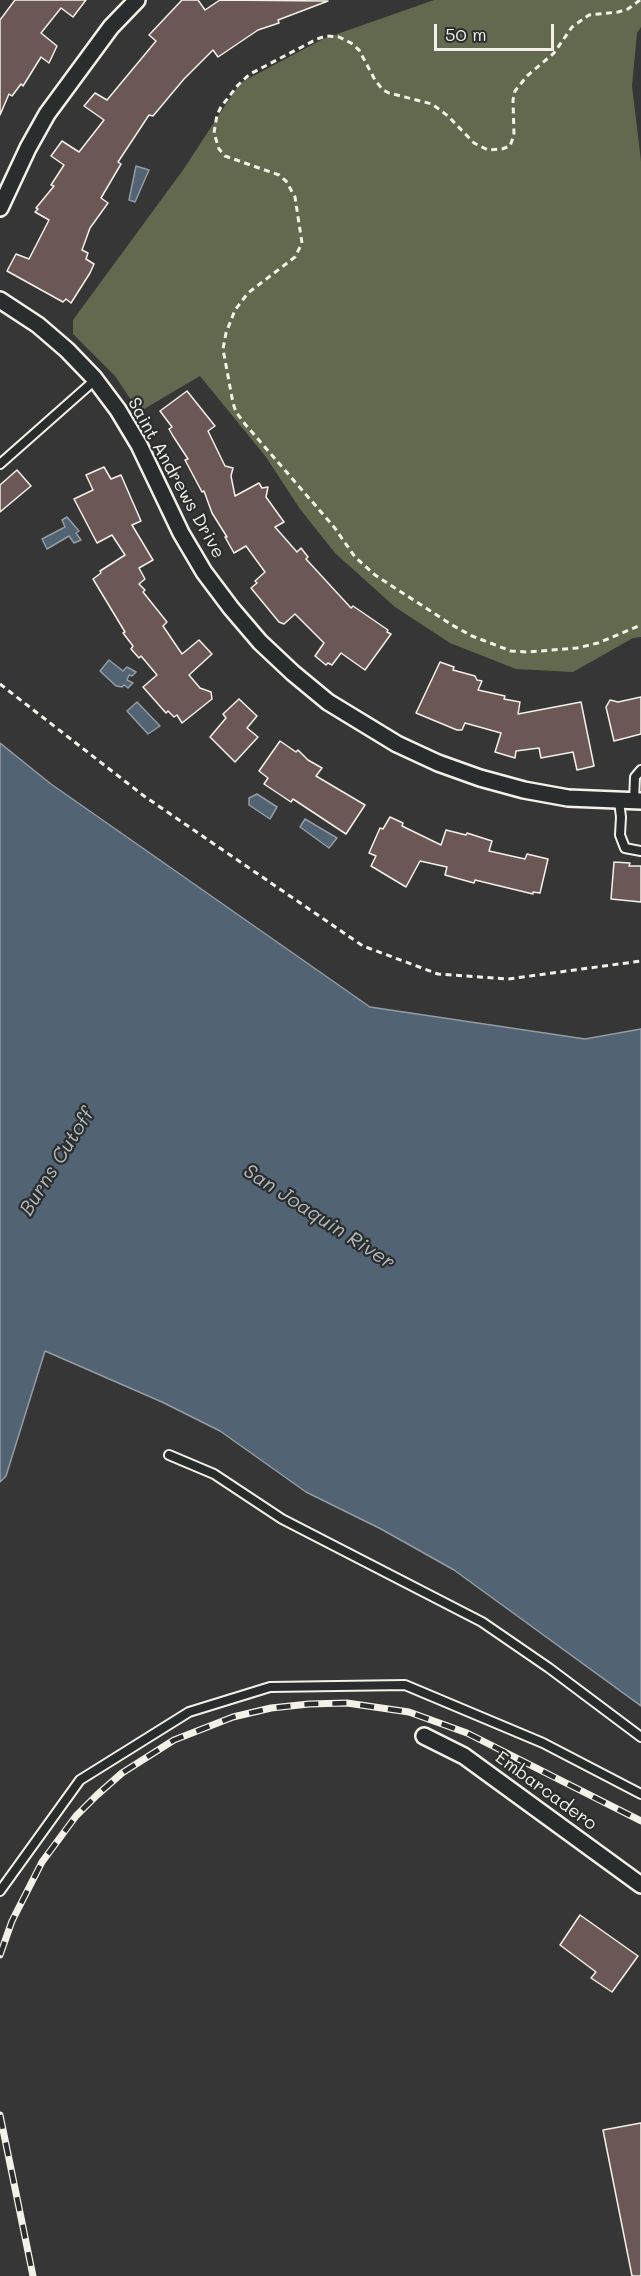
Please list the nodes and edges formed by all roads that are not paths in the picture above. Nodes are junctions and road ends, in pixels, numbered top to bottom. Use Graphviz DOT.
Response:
graph roads {
  1 [pos="137,0"];
  2 [pos="0,208"];
  3 [pos="0,300"];
  4 [pos="95,380"];
  5 [pos="0,464"];
  6 [pos="641,770"];
  7 [pos="631,801"];
  8 [pos="641,851"];
  9 [pos="169,1455"];
  10 [pos="424,1736"];
  11 [pos="641,1737"];
  12 [pos="641,1794"];
  13 [pos="641,1885"];
  14 [pos="0,1891"];
  1 -- 2 [label="street"];
  3 -- 4 [label="street, Saint Andrews Drive"];
  4 -- 5 [label="lane"];
  4 -- 7 [label="street, Saint Andrews Drive"];
  6 -- 7 [label="lane"];
  7 -- 8 [label="lane"];
  9 -- 11 [label="lane"];
  10 -- 13 [label="street, Embarcadero"];
  12 -- 14 [label="lane"];
}
